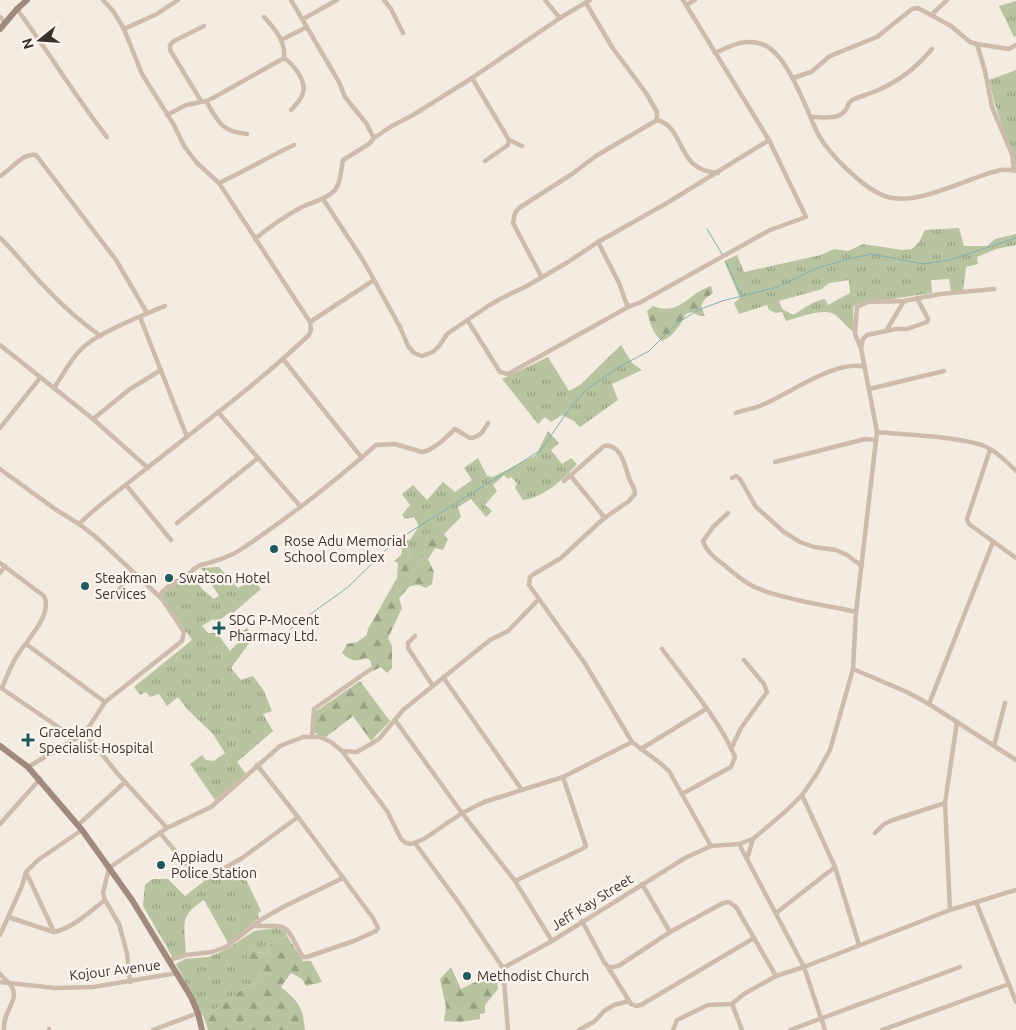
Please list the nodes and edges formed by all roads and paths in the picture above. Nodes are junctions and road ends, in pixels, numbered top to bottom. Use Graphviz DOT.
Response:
graph roads {
  1 [pos="26,0"];
  2 [pos="103,0"];
  3 [pos="178,0"];
  4 [pos="291,0"];
  5 [pos="337,0"];
  6 [pos="384,0"];
  7 [pos="545,0"];
  8 [pos="695,0"];
  9 [pos="947,0"];
  10 [pos="588,2"];
  11 [pos="684,2"];
  12 [pos="17,9"];
  13 [pos="932,15"];
  14 [pos="0,17"];
  15 [pos="264,17"];
  16 [pos="560,18"];
  17 [pos="303,19"];
  18 [pos="5,22"];
  19 [pos="204,26"];
  20 [pos="308,26"];
  21 [pos="0,29"];
  22 [pos="124,29"];
  23 [pos="403,33"];
  24 [pos="281,40"];
  25 [pos="977,44"];
  26 [pos="1016,45"];
  27 [pos="932,49"];
  28 [pos="715,53"];
  29 [pos="284,58"];
  30 [pos="472,78"];
  31 [pos="793,78"];
  32 [pos="204,101"];
  33 [pos="291,110"];
  34 [pos="167,115"];
  35 [pos="811,117"];
  36 [pos="657,120"];
  37 [pos="247,134"];
  38 [pos="107,137"];
  39 [pos="374,138"];
  40 [pos="509,140"];
  41 [pos="768,140"];
  42 [pos="294,145"];
  43 [pos="522,146"];
  44 [pos="484,160"];
  45 [pos="1015,170"];
  46 [pos="718,173"];
  47 [pos="0,176"];
  48 [pos="219,183"];
  49 [pos="323,199"];
  50 [pos="0,238"];
  51 [pos="255,239"];
  52 [pos="598,242"];
  53 [pos="541,276"];
  54 [pos="374,280"];
  55 [pos="994,289"];
  56 [pos="917,298"];
  57 [pos="904,301"];
  58 [pos="165,306"];
  59 [pos="630,306"];
  60 [pos="147,313"];
  61 [pos="140,317"];
  62 [pos="468,321"];
  63 [pos="310,322"];
  64 [pos="886,331"];
  65 [pos="101,336"];
  66 [pos="0,345"];
  67 [pos="861,348"];
  68 [pos="283,359"];
  69 [pos="865,367"];
  70 [pos="161,370"];
  71 [pos="944,371"];
  72 [pos="40,378"];
  73 [pos="54,388"];
  74 [pos="869,389"];
  75 [pos="218,412"];
  76 [pos="736,413"];
  77 [pos="93,420"];
  78 [pos="488,423"];
  79 [pos="0,428"];
  80 [pos="877,432"];
  81 [pos="187,437"];
  82 [pos="876,440"];
  83 [pos="990,450"];
  84 [pos="258,458"];
  85 [pos="362,458"];
  86 [pos="775,462"];
  87 [pos="148,468"];
  88 [pos="0,469"];
  89 [pos="1016,471"];
  90 [pos="570,475"];
  91 [pos="732,478"];
  92 [pos="564,481"];
  93 [pos="126,485"];
  94 [pos="300,507"];
  95 [pos="728,513"];
  96 [pos="605,518"];
  97 [pos="79,524"];
  98 [pos="177,524"];
  99 [pos="171,540"];
  100 [pos="993,542"];
  101 [pos="1016,558"];
  102 [pos="2,565"];
  103 [pos="862,566"];
  104 [pos="0,573"];
  105 [pos="133,573"];
  106 [pos="159,596"];
  107 [pos="112,598"];
  108 [pos="539,599"];
  109 [pos="856,612"];
  110 [pos="415,636"];
  111 [pos="26,644"];
  112 [pos="662,649"];
  113 [pos="744,660"];
  114 [pos="371,669"];
  115 [pos="852,669"];
  116 [pos="443,677"];
  117 [pos="433,686"];
  118 [pos="1,688"];
  119 [pos="105,702"];
  120 [pos="1005,703"];
  121 [pos="929,704"];
  122 [pos="706,709"];
  123 [pos="395,720"];
  124 [pos="957,722"];
  125 [pos="85,733"];
  126 [pos="312,736"];
  127 [pos="76,739"];
  128 [pos="632,742"];
  129 [pos="0,746"];
  130 [pos="994,746"];
  131 [pos="641,749"];
  132 [pos="731,749"];
  133 [pos="342,751"];
  134 [pos="1016,760"];
  135 [pos="257,765"];
  136 [pos="28,767"];
  137 [pos="563,777"];
  138 [pos="40,779"];
  139 [pos="125,782"];
  140 [pos="522,790"];
  141 [pos="682,794"];
  142 [pos="802,796"];
  143 [pos="945,803"];
  144 [pos="462,813"];
  145 [pos="298,817"];
  146 [pos="0,824"];
  147 [pos="80,828"];
  148 [pos="166,828"];
  149 [pos="160,833"];
  150 [pos="875,833"];
  151 [pos="753,839"];
  152 [pos="415,843"];
  153 [pos="740,844"];
  154 [pos="711,846"];
  155 [pos="747,859"];
  156 [pos="835,867"];
  157 [pos="109,868"];
  158 [pos="26,872"];
  159 [pos="343,878"];
  160 [pos="515,881"];
  161 [pos="642,884"];
  162 [pos="1016,890"];
  163 [pos="105,900"];
  164 [pos="976,902"];
  165 [pos="950,910"];
  166 [pos="776,914"];
  167 [pos="8,917"];
  168 [pos="582,921"];
  169 [pos="253,926"];
  170 [pos="54,932"];
  171 [pos="670,932"];
  172 [pos="0,935"];
  173 [pos="754,938"];
  174 [pos="552,940"];
  175 [pos="859,946"];
  176 [pos="170,960"];
  177 [pos="960,966"];
  178 [pos="608,967"];
  179 [pos="804,967"];
  180 [pos="503,968"];
  181 [pos="177,973"];
  182 [pos="0,974"];
  183 [pos="776,976"];
  184 [pos="0,982"];
  185 [pos="130,982"];
  186 [pos="9,983"];
  187 [pos="1009,984"];
  188 [pos="629,1000"];
  189 [pos="1016,1002"];
  190 [pos="732,1004"];
  191 [pos="198,1013"];
  192 [pos="822,1018"];
  193 [pos="889,1029"];
  194 [pos="4,1030"];
  195 [pos="153,1030"];
  196 [pos="202,1030"];
  197 [pos="508,1030"];
  198 [pos="579,1030"];
  199 [pos="673,1030"];
  200 [pos="742,1030"];
  201 [pos="790,1030"];
  202 [pos="825,1030"];
  203 [pos="882,1030"];
  1 -- 12 [label="street"];
  2 -- 22 [label="street"];
  3 -- 22 [label="street"];
  4 -- 17 [label="street"];
  5 -- 17 [label="street"];
  6 -- 23 [label="street"];
  7 -- 16 [label="street"];
  8 -- 11 [label="street"];
  9 -- 13 [label="street"];
  10 -- 16 [label="street"];
  10 -- 36 [label="street"];
  11 -- 28 [label="street"];
  12 -- 18 [label="street"];
  12 -- 38 [label="street"];
  13 -- 25 [label="street"];
  13 -- 31 [label="street"];
  14 -- 18 [label="street"];
  15 -- 24 [label="street"];
  16 -- 30 [label="street"];
  17 -- 20 [label="street"];
  18 -- 21 [label="street"];
  19 -- 32 [label="street"];
  20 -- 24 [label="street"];
  20 -- 39 [label="street"];
  22 -- 34 [label="street"];
  24 -- 29 [label="street"];
  25 -- 26 [label="street"];
  25 -- 45 [label="street"];
  27 -- 35 [label="street"];
  28 -- 31 [label="street"];
  28 -- 41 [label="street"];
  29 -- 32 [label="street"];
  29 -- 33 [label="street"];
  30 -- 39 [label="street"];
  30 -- 40 [label="street"];
  31 -- 35 [label="street"];
  32 -- 34 [label="street"];
  32 -- 37 [label="street"];
  34 -- 48 [label="street"];
  35 -- 45 [label="street"];
  36 -- 46 [label="street"];
  36 -- 53 [label="street"];
  39 -- 49 [label="street"];
  40 -- 43 [label="street"];
  40 -- 44 [label="street"];
  41 -- 46 [label="street"];
  41 -- 59 [label="street"];
  42 -- 48 [label="street"];
  46 -- 52 [label="street"];
  47 -- 60 [label="street"];
  48 -- 51 [label="street"];
  49 -- 51 [label="street"];
  49 -- 54 [label="street"];
  50 -- 65 [label="street"];
  51 -- 63 [label="street"];
  52 -- 53 [label="street"];
  52 -- 59 [label="street"];
  53 -- 62 [label="street"];
  54 -- 62 [label="street"];
  54 -- 63 [label="street"];
  55 -- 56 [label="street"];
  56 -- 57 [label="street"];
  56 -- 64 [label="street"];
  57 -- 64 [label="street"];
  57 -- 67 [label="street"];
  58 -- 60 [label="street"];
  59 -- 62 [label="street"];
  60 -- 61 [label="street"];
  61 -- 65 [label="street"];
  61 -- 70 [label="street"];
  63 -- 68 [label="street"];
  64 -- 67 [label="street"];
  65 -- 73 [label="street"];
  66 -- 72 [label="street"];
  67 -- 69 [label="street"];
  68 -- 75 [label="street"];
  68 -- 85 [label="street"];
  69 -- 74 [label="street"];
  69 -- 76 [label="street"];
  70 -- 77 [label="street"];
  70 -- 81 [label="street"];
  71 -- 74 [label="street"];
  72 -- 73 [label="street"];
  72 -- 79 [label="street"];
  73 -- 77 [label="street"];
  74 -- 80 [label="street"];
  75 -- 81 [label="street"];
  75 -- 84 [label="street"];
  77 -- 87 [label="street"];
  78 -- 85 [label="street"];
  80 -- 82 [label="street"];
  80 -- 83 [label="street"];
  81 -- 87 [label="street"];
  82 -- 86 [label="street"];
  82 -- 103 [label="street"];
  83 -- 89 [label="street"];
  83 -- 100 [label="street"];
  84 -- 94 [label="street"];
  84 -- 98 [label="street"];
  85 -- 94 [label="street"];
  87 -- 93 [label="street"];
  88 -- 97 [label="street"];
  90 -- 92 [label="street"];
  90 -- 96 [label="street"];
  90 -- 96 [label="street"];
  91 -- 103 [label="street"];
  93 -- 97 [label="street"];
  93 -- 99 [label="street"];
  94 -- 106 [label="street"];
  95 -- 109 [label="street"];
  96 -- 108 [label="street"];
  97 -- 105 [label="street"];
  100 -- 101 [label="street"];
  100 -- 121 [label="street"];
  102 -- 104 [label="street"];
  102 -- 111 [label="street"];
  103 -- 109 [label="street"];
  105 -- 106 [label="street"];
  105 -- 107 [label="street"];
  106 -- 119 [label="street"];
  108 -- 116 [label="street"];
  108 -- 128 [label="street"];
  109 -- 115 [label="street"];
  110 -- 117 [label="street"];
  111 -- 118 [label="street"];
  111 -- 119 [label="street"];
  112 -- 122 [label="street"];
  113 -- 132 [label="street"];
  114 -- 126 [label="street"];
  115 -- 121 [label="street"];
  115 -- 142 [label="street"];
  116 -- 117 [label="street"];
  116 -- 140 [label="street"];
  117 -- 123 [label="street"];
  118 -- 127 [label="street"];
  119 -- 125 [label="street"];
  120 -- 130 [label="street"];
  121 -- 124 [label="street"];
  122 -- 131 [label="street"];
  122 -- 132 [label="street"];
  123 -- 133 [label="street"];
  123 -- 144 [label="street"];
  124 -- 130 [label="street"];
  124 -- 143 [label="street"];
  125 -- 127 [label="street"];
  125 -- 139 [label="street"];
  126 -- 133 [label="street"];
  126 -- 135 [label="street"];
  127 -- 136 [label="street"];
  128 -- 131 [label="street"];
  128 -- 137 [label="street"];
  129 -- 136 [label="street"];
  130 -- 134 [label="street"];
  131 -- 141 [label="street"];
  132 -- 141 [label="street"];
  133 -- 152 [label="street"];
  135 -- 145 [label="street"];
  135 -- 148 [label="street"];
  136 -- 138 [label="street"];
  137 -- 140 [label="street"];
  137 -- 160 [label="street"];
  138 -- 146 [label="street"];
  138 -- 147 [label="street"];
  139 -- 147 [label="street"];
  139 -- 148 [label="street"];
  140 -- 144 [label="street"];
  141 -- 154 [label="street"];
  142 -- 151 [label="street"];
  142 -- 156 [label="street"];
  143 -- 150 [label="street"];
  143 -- 165 [label="street"];
  144 -- 152 [label="street"];
  144 -- 160 [label="street"];
  145 -- 149 [label="street"];
  145 -- 159 [label="street"];
  147 -- 157 [label="street"];
  147 -- 158 [label="street"];
  148 -- 149 [label="street"];
  149 -- 157 [label="street"];
  151 -- 153 [label="street, Jeff Kay Street"];
  151 -- 155 [label="street"];
  152 -- 180 [label="street"];
  153 -- 154 [label="street, Jeff Kay Street"];
  153 -- 155 [label="street"];
  154 -- 161 [label="street, Jeff Kay Street"];
  155 -- 166 [label="street"];
  156 -- 166 [label="street"];
  156 -- 175 [label="street"];
  157 -- 163 [label="street"];
  157 -- 176 [label="street"];
  158 -- 167 [label="street"];
  158 -- 170 [label="street"];
  159 -- 169 [label="street"];
  159 -- 169 [label="street"];
  160 -- 174 [label="street"];
  161 -- 168 [label="street, Jeff Kay Street"];
  161 -- 171 [label="street"];
  162 -- 164 [label="street"];
  163 -- 170 [label="street"];
  163 -- 185 [label="street"];
  164 -- 165 [label="street"];
  164 -- 187 [label="street"];
  165 -- 175 [label="street"];
  166 -- 179 [label="street"];
  167 -- 170 [label="street"];
  167 -- 172 [label="street"];
  168 -- 174 [label="street, Jeff Kay Street"];
  168 -- 178 [label="street"];
  169 -- 176 [label="street"];
  171 -- 173 [label="street"];
  171 -- 178 [label="street"];
  173 -- 183 [label="street"];
  173 -- 188 [label="street"];
  174 -- 180 [label="street, Jeff Kay Street"];
  175 -- 179 [label="street"];
  176 -- 181 [label="street"];
  177 -- 192 [label="street"];
  178 -- 188 [label="street"];
  179 -- 183 [label="street"];
  179 -- 192 [label="street"];
  180 -- 197 [label="street"];
  181 -- 185 [label="street, Kojour Avenue"];
  181 -- 191 [label="street"];
  182 -- 186 [label="street"];
  183 -- 190 [label="street"];
  184 -- 186 [label="street, Kojour Avenue"];
  185 -- 186 [label="street, Kojour Avenue"];
  186 -- 194 [label="street"];
  187 -- 189 [label="street"];
  187 -- 193 [label="street"];
  188 -- 198 [label="street"];
  190 -- 199 [label="street"];
  190 -- 200 [label="street"];
  191 -- 195 [label="street"];
  191 -- 196 [label="street"];
  192 -- 201 [label="street"];
  192 -- 202 [label="street"];
  193 -- 203 [label="street"];
}
